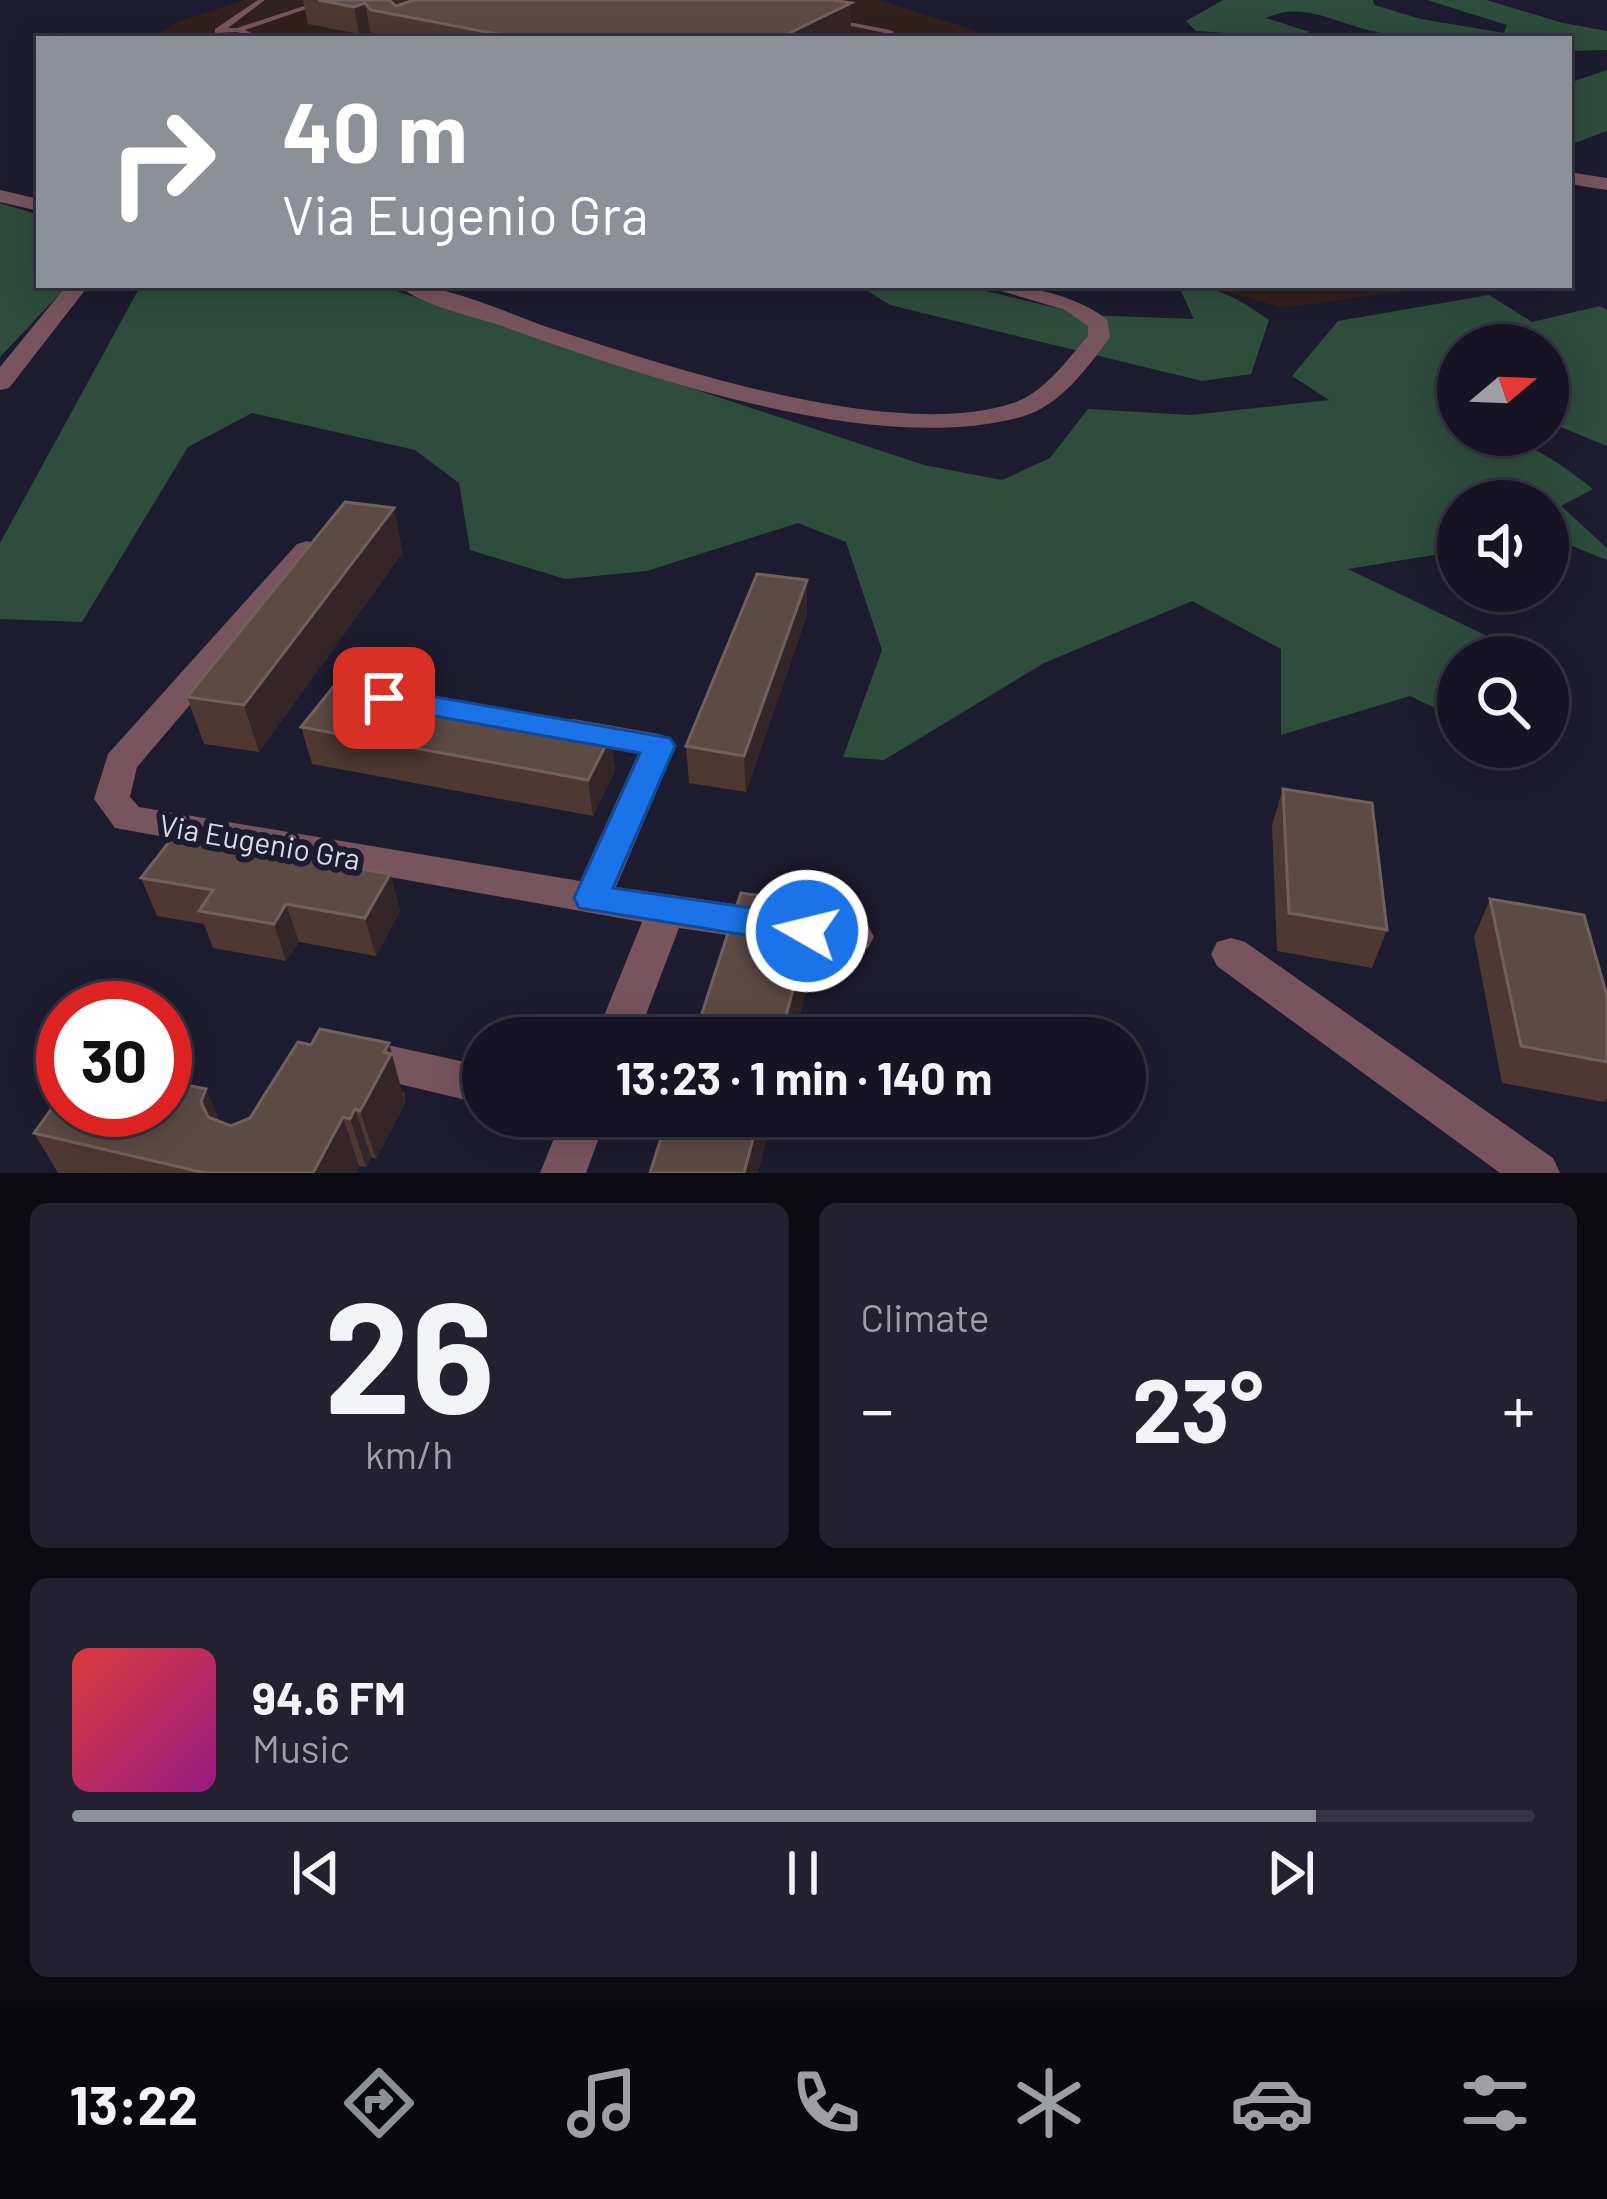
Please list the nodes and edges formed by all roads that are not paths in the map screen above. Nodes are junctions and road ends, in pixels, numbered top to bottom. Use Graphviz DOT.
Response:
graph roads {
  1 [pos="262,0"];
  2 [pos="329,0"];
  3 [pos="819,19"];
  4 [pos="238,30"];
  5 [pos="220,35"];
  6 [pos="253,36"];
  7 [pos="887,36"];
  8 [pos="1572,178"];
  9 [pos="1607,184"];
  10 [pos="0,196"];
  11 [pos="36,205"];
  12 [pos="79,288"];
  13 [pos="418,288"];
  14 [pos="1003,288"];
  15 [pos="0,383"];
  16 [pos="307,550"];
  17 [pos="544,726"];
  18 [pos="591,898"];
  19 [pos="666,911"];
  20 [pos="854,937"];
  21 [pos="1232,954"];
  22 [pos="624,1017"];
  23 [pos="312,1048"];
  24 [pos="462,1080"];
  25 [pos="578,1137"];
  26 [pos="563,1173"];
  27 [pos="1537,1173"];
  1 -- 5 [label="lane"];
  2 -- 4 [label="lane"];
  3 -- 7 [label="lane"];
  4 -- 5 [label="lane"];
  4 -- 6 [label="lane"];
  8 -- 9 [label="street"];
  10 -- 11 [label="street"];
  12 -- 15 [label="street"];
  13 -- 14 [label="street"];
  16 -- 18 [label="street, Via Eugenio Gra"];
  17 -- 18 [label="street"];
  18 -- 19 [label="street, Via Eugenio Gra"];
  19 -- 20 [label="street, Via Eugenio Gra"];
  19 -- 22 [label="street"];
  21 -- 27 [label="street"];
  23 -- 24 [label="street"];
  25 -- 26 [label="street"];
}
